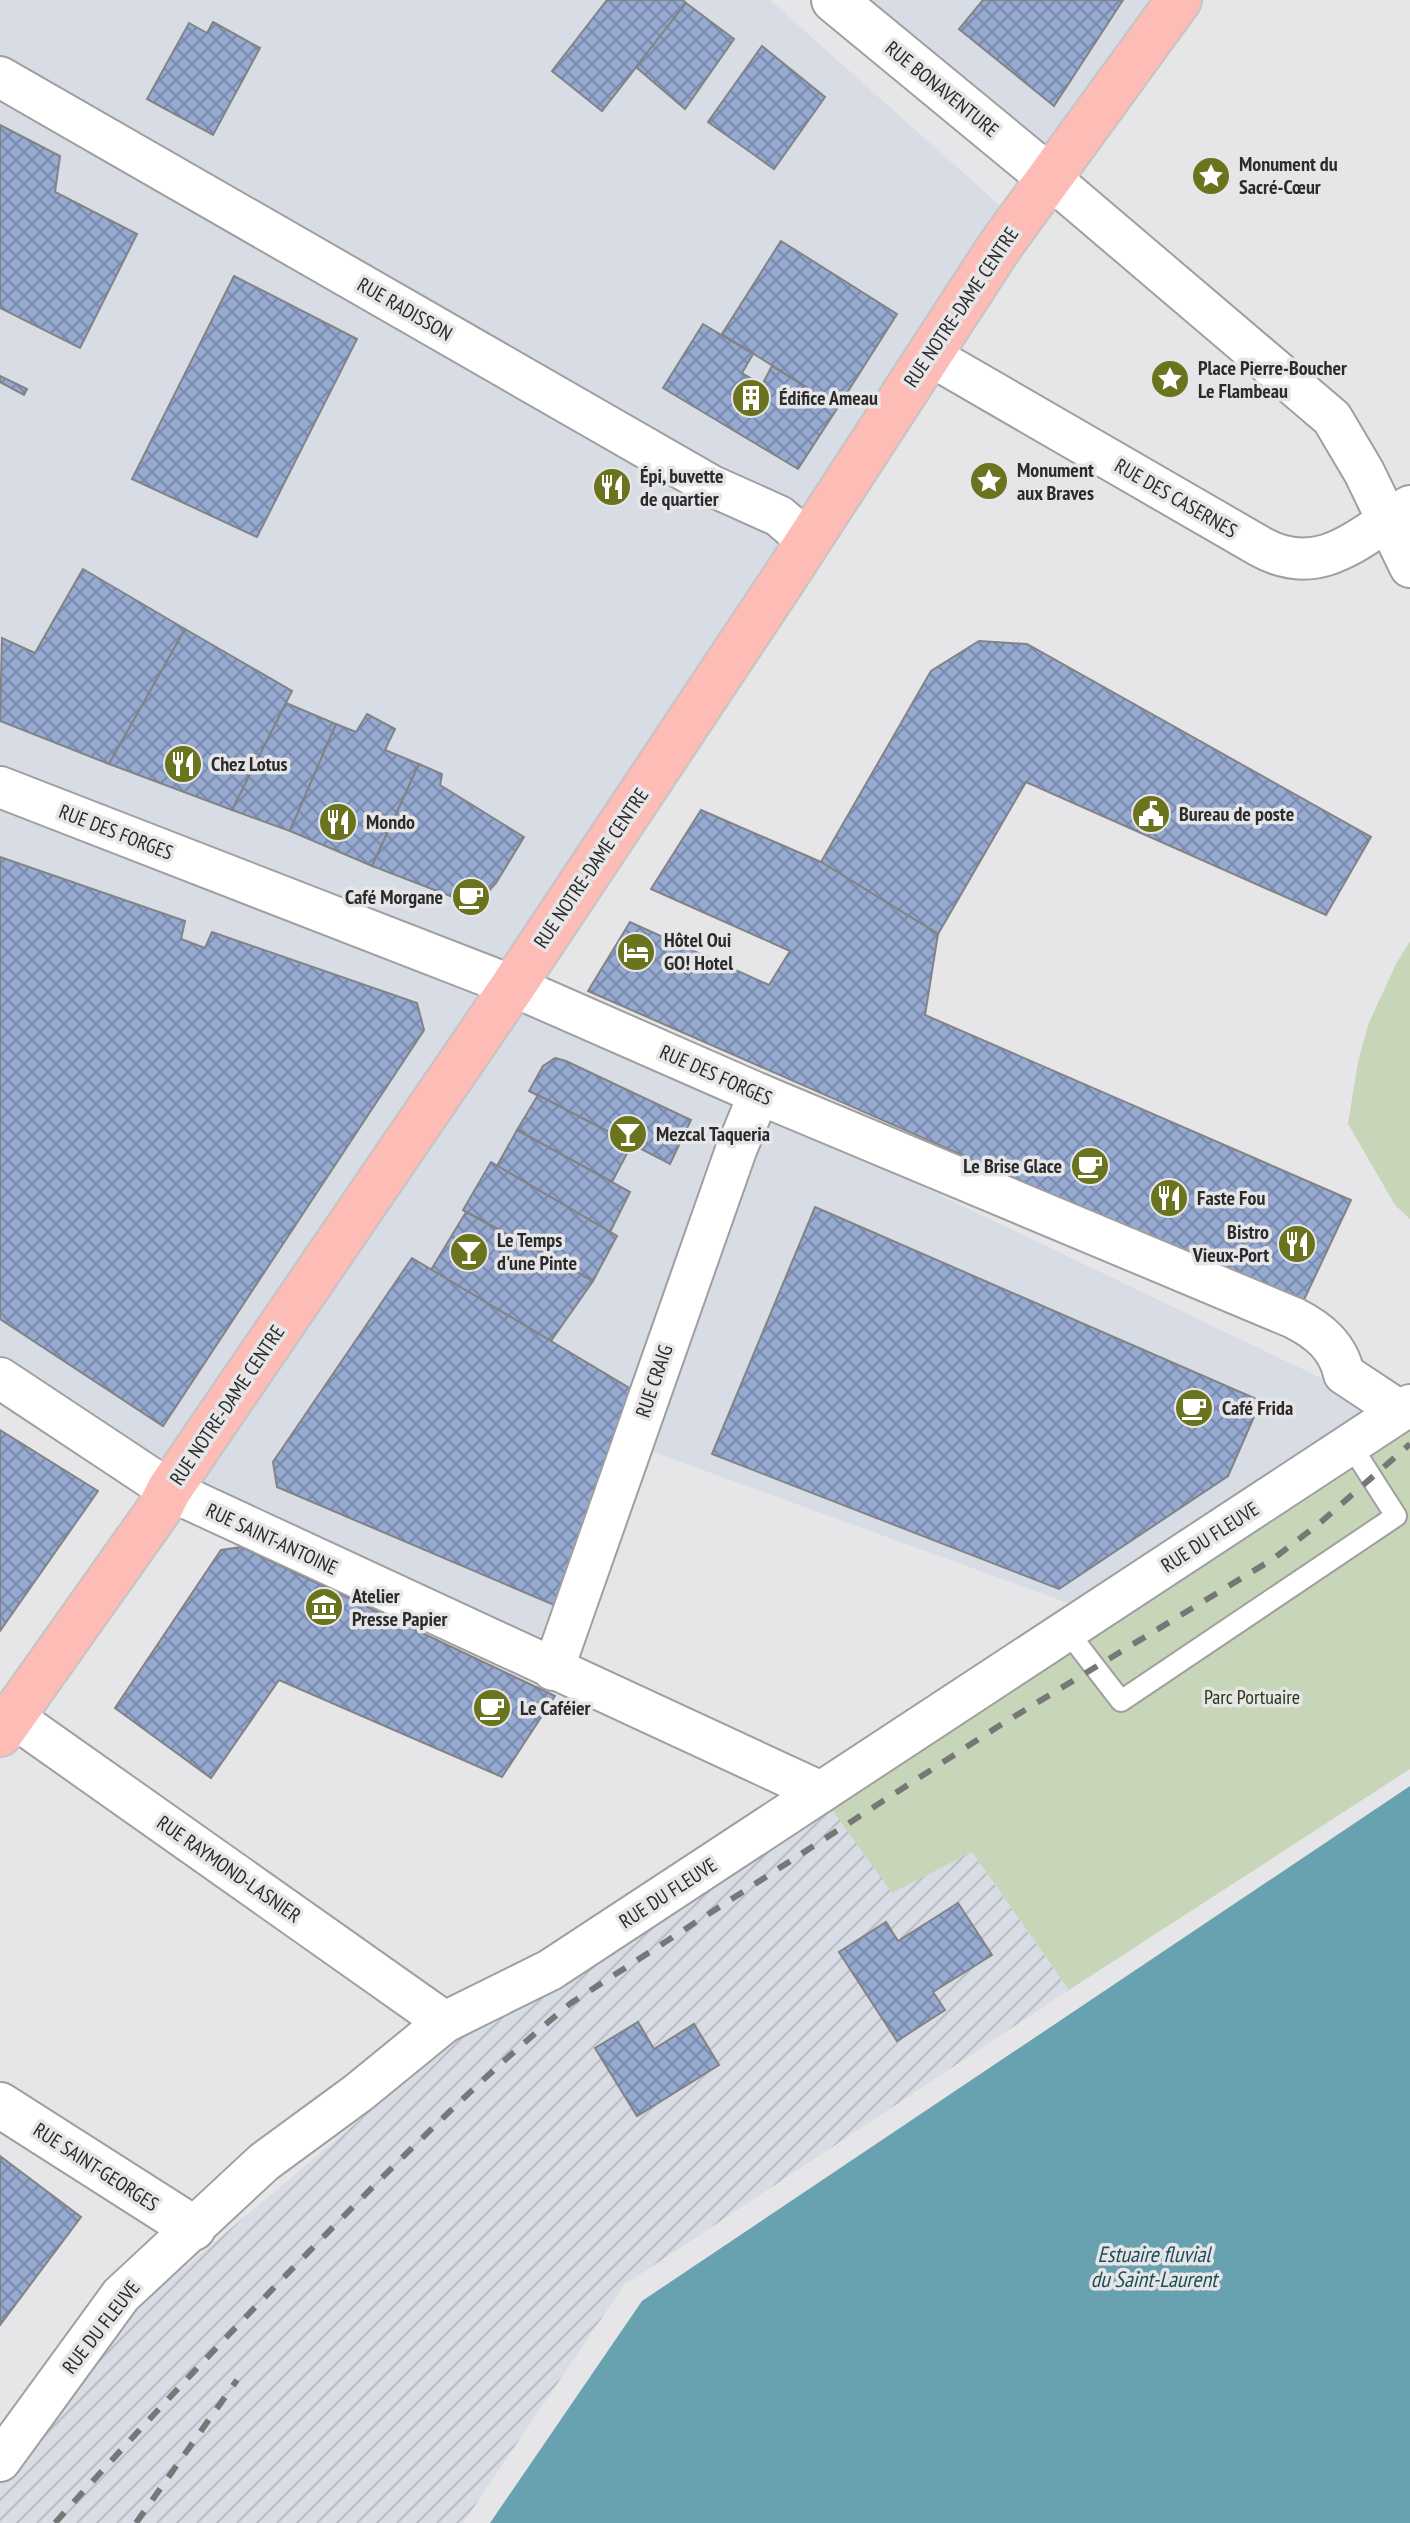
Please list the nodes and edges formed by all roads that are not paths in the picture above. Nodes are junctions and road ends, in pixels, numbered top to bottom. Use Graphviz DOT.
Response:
graph roads {
  1 [pos="834,0"];
  2 [pos="1179,0"];
  3 [pos="0,77"];
  4 [pos="1050,178"];
  5 [pos="929,355"];
  6 [pos="1399,513"];
  7 [pos="808,541"];
  8 [pos="1410,567"];
  9 [pos="0,787"];
  10 [pos="513,986"];
  11 [pos="759,1094"];
  12 [pos="0,1378"];
  13 [pos="1405,1408"];
  14 [pos="1350,1444"];
  15 [pos="169,1490"];
  16 [pos="1067,1631"];
  17 [pos="553,1670"];
  18 [pos="6,1726"];
  19 [pos="821,1792"];
  20 [pos="445,2022"];
  21 [pos="0,2105"];
  22 [pos="193,2228"];
  23 [pos="0,2461"];
  1 -- 4 [label="street, RUE BONAVENTURE"];
  2 -- 4 [label="main road, RUE NOTRE-DAME CENTRE"];
  3 -- 7 [label="street, RUE RADISSON"];
  4 -- 5 [label="main road, RUE NOTRE-DAME CENTRE"];
  4 -- 6 [label="street"];
  5 -- 6 [label="street, RUE DES CASERNES"];
  5 -- 7 [label="main road, RUE NOTRE-DAME CENTRE"];
  6 -- 8 [label="street"];
  7 -- 10 [label="main road, RUE NOTRE-DAME CENTRE"];
  9 -- 10 [label="street, RUE DES FORGES"];
  10 -- 11 [label="street, RUE DES FORGES"];
  10 -- 15 [label="main road, RUE NOTRE-DAME CENTRE"];
  11 -- 13 [label="street, RUE DES FORGES"];
  11 -- 17 [label="street, RUE CRAIG"];
  12 -- 15 [label="street, RUE SAINT-ANTOINE"];
  13 -- 14 [label="street, RUE DU FLEUVE"];
  14 -- 16 [label="street, RUE DU FLEUVE"];
  14 -- 16 [label="lane"];
  15 -- 17 [label="street, RUE SAINT-ANTOINE"];
  15 -- 18 [label="main road, RUE NOTRE-DAME CENTRE"];
  16 -- 19 [label="street, RUE DU FLEUVE"];
  17 -- 19 [label="street, RUE SAINT-ANTOINE"];
  18 -- 20 [label="street, RUE RAYMOND-LASNIER"];
  19 -- 20 [label="street, RUE DU FLEUVE"];
  20 -- 22 [label="street, RUE DU FLEUVE"];
  21 -- 22 [label="street, RUE SAINT-GEORGES"];
  22 -- 23 [label="street, RUE DU FLEUVE"];
}
